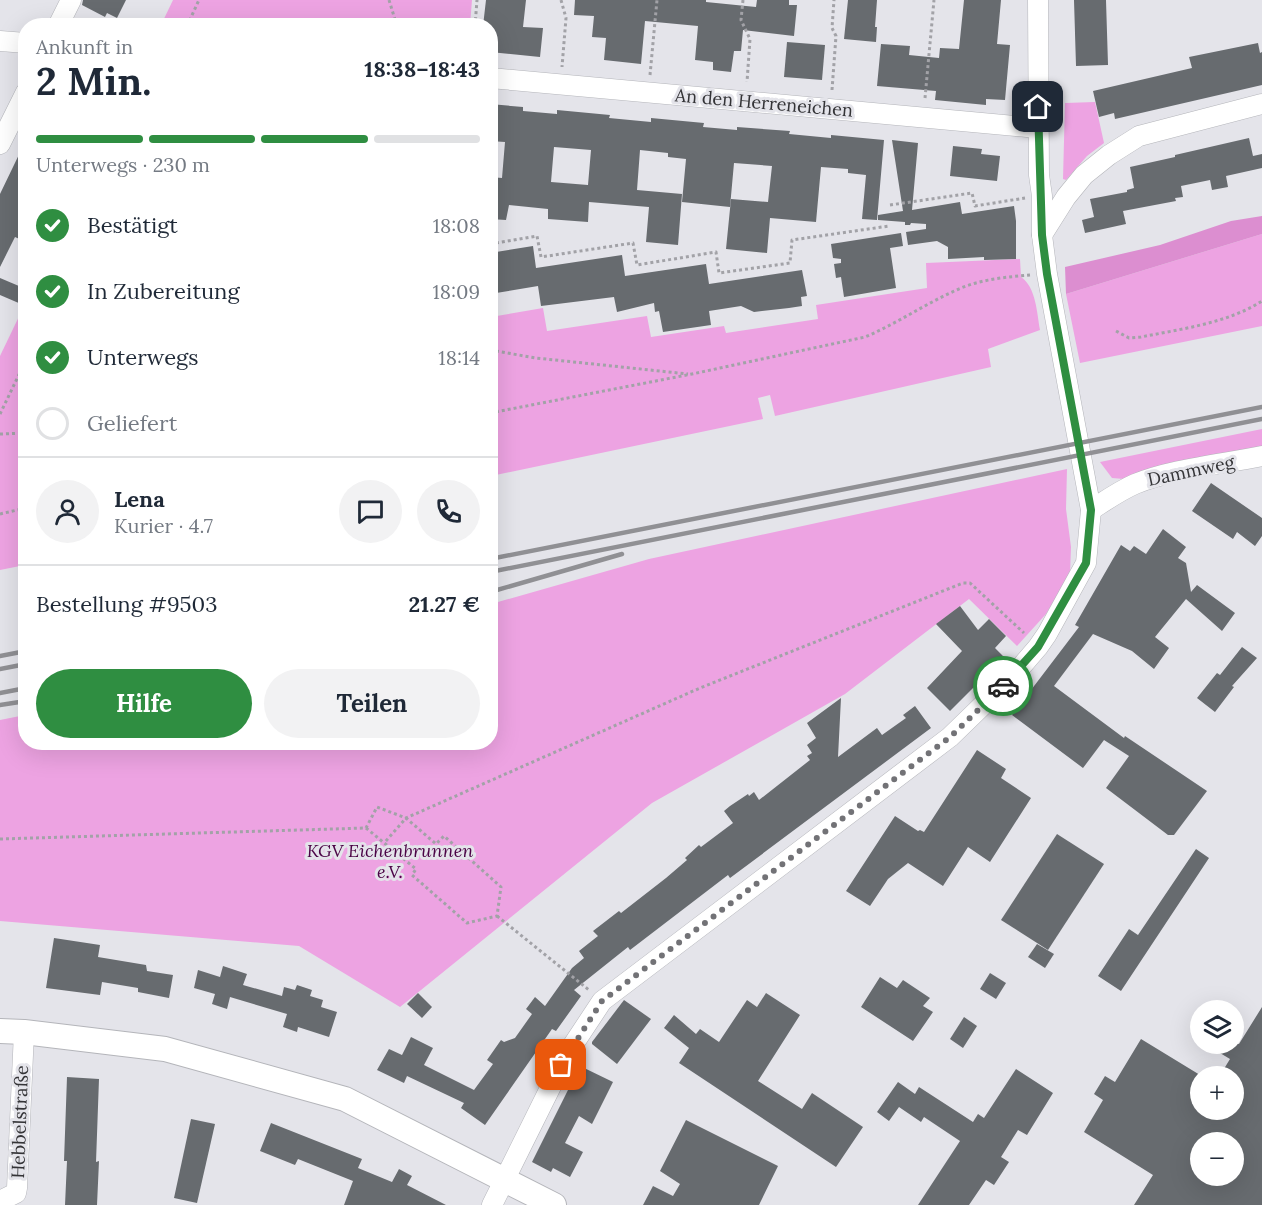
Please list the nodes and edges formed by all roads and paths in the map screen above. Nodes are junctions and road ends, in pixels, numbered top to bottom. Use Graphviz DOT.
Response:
graph roads {
  1 [pos="71,0"];
  2 [pos="200,0"];
  3 [pos="389,0"];
  4 [pos="477,0"];
  5 [pos="561,0"];
  6 [pos="657,0"];
  7 [pos="743,0"];
  8 [pos="834,0"];
  9 [pos="934,0"];
  10 [pos="1038,0"];
  11 [pos="62,18"];
  12 [pos="191,18"];
  13 [pos="395,18"];
  14 [pos="476,18"];
  15 [pos="0,41"];
  16 [pos="18,42"];
  17 [pos="498,79"];
  18 [pos="561,84"];
  19 [pos="648,92"];
  20 [pos="746,102"];
  21 [pos="1262,104"];
  22 [pos="18,108"];
  23 [pos="830,110"];
  24 [pos="923,118"];
  25 [pos="1038,128"];
  26 [pos="0,144"];
  27 [pos="1042,196"];
  28 [pos="890,205"];
  29 [pos="889,226"];
  30 [pos="1042,235"];
  31 [pos="498,243"];
  32 [pos="1047,274"];
  33 [pos="1262,301"];
  34 [pos="1116,331"];
  35 [pos="498,351"];
  36 [pos="692,374"];
  37 [pos="18,377"];
  38 [pos="498,411"];
  39 [pos="0,414"];
  40 [pos="18,433"];
  41 [pos="0,434"];
  42 [pos="1262,456"];
  43 [pos="18,510"];
  44 [pos="1091,510"];
  45 [pos="0,514"];
  46 [pos="1038,647"];
  47 [pos="406,818"];
  48 [pos="366,828"];
  49 [pos="0,839"];
  50 [pos="385,842"];
  51 [pos="497,916"];
  52 [pos="602,1001"];
  53 [pos="12,1031"];
  54 [pos="504,1181"];
  55 [pos="0,1201"];
  56 [pos="492,1205"];
  57 [pos="554,1205"];
  1 -- 11 [label="street"];
  2 -- 12 [label="path"];
  3 -- 13 [label="path"];
  4 -- 14 [label="path"];
  5 -- 18 [label="path"];
  6 -- 19 [label="path"];
  7 -- 20 [label="path"];
  8 -- 23 [label="path"];
  9 -- 24 [label="path"];
  10 -- 25 [label="street"];
  15 -- 16 [label="street"];
  17 -- 18 [label="street, An den Herreneichen"];
  18 -- 19 [label="street, An den Herreneichen"];
  19 -- 20 [label="street, An den Herreneichen"];
  20 -- 23 [label="street, An den Herreneichen"];
  21 -- 30 [label="street"];
  22 -- 26 [label="street"];
  23 -- 24 [label="street, An den Herreneichen"];
  24 -- 25 [label="street, An den Herreneichen"];
  25 -- 27 [label="street"];
  27 -- 28 [label="path"];
  27 -- 30 [label="street"];
  29 -- 31 [label="path"];
  30 -- 32 [label="street"];
  32 -- 36 [label="path"];
  32 -- 44 [label="street"];
  33 -- 34 [label="path"];
  35 -- 36 [label="path"];
  36 -- 38 [label="path"];
  37 -- 39 [label="path"];
  40 -- 41 [label="path"];
  42 -- 44 [label="street, Dammweg"];
  43 -- 45 [label="path"];
  44 -- 46 [label="street"];
  46 -- 47 [label="path"];
  46 -- 52 [label="street"];
  47 -- 48 [label="path"];
  47 -- 50 [label="path"];
  47 -- 51 [label="path"];
  48 -- 49 [label="path"];
  48 -- 50 [label="path"];
  50 -- 51 [label="path"];
  51 -- 52 [label="path"];
  52 -- 54 [label="street"];
  53 -- 54 [label="street"];
  53 -- 55 [label="street, Hebbelstraße"];
  54 -- 56 [label="street"];
  54 -- 57 [label="street"];
}
